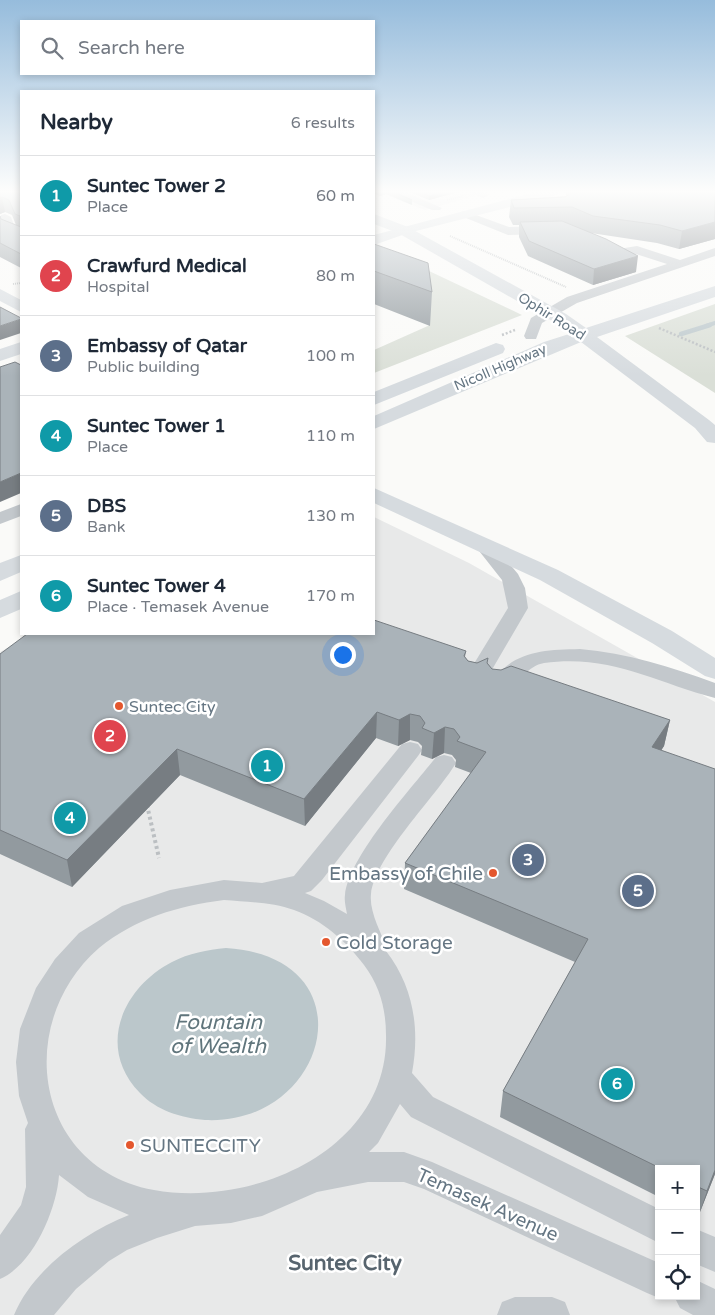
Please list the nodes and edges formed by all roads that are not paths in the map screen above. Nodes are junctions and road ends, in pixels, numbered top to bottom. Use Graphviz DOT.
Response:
graph roads {
  1 [pos="445,253"];
  2 [pos="619,253"];
  3 [pos="647,253"];
  4 [pos="711,253"];
  5 [pos="680,264"];
  6 [pos="653,272"];
  7 [pos="715,274"];
  8 [pos="672,288"];
  9 [pos="715,291"];
  10 [pos="0,294"];
  11 [pos="20,306"];
  12 [pos="584,317"];
  13 [pos="531,336"];
  14 [pos="20,348"];
  15 [pos="0,355"];
  16 [pos="20,363"];
  17 [pos="0,370"];
  18 [pos="375,399"];
  19 [pos="375,423"];
  20 [pos="715,437"];
  21 [pos="375,494"];
  22 [pos="20,509"];
  23 [pos="0,519"];
  24 [pos="485,547"];
  25 [pos="20,563"];
  26 [pos="0,573"];
  27 [pos="20,600"];
  28 [pos="0,610"];
  29 [pos="715,670"];
  30 [pos="475,680"];
  31 [pos="498,688"];
  32 [pos="715,691"];
  33 [pos="410,750"];
  34 [pos="444,763"];
  35 [pos="259,892"];
  36 [pos="376,956"];
  37 [pos="396,1077"];
  38 [pos="40,1126"];
  39 [pos="310,1180"];
  40 [pos="200,1211"];
  41 [pos="655,1225"];
  42 [pos="700,1248"];
  43 [pos="715,1255"];
  44 [pos="0,1262"];
  45 [pos="655,1279"];
  46 [pos="700,1300"];
  47 [pos="715,1307"];
  48 [pos="32,1315"];
  49 [pos="515,1315"];
  50 [pos="552,1315"];
  1 -- 20 [label="main road, Ophir Road"];
  2 -- 6 [label="street"];
  3 -- 5 [label="street"];
  4 -- 5 [label="street"];
  5 -- 6 [label="street"];
  6 -- 13 [label="street"];
  7 -- 8 [label="main road"];
  9 -- 19 [label="main road, Nicoll Highway"];
  10 -- 11 [label="main road"];
  12 -- 13 [label="main road, Nicoll Highway"];
  13 -- 18 [label="main road, Nicoll Highway"];
  14 -- 15 [label="main road"];
  16 -- 17 [label="main road"];
  21 -- 24 [label="main road"];
  22 -- 23 [label="street"];
  24 -- 29 [label="main road"];
  24 -- 30 [label="street"];
  25 -- 26 [label="main road"];
  27 -- 28 [label="main road"];
  31 -- 32 [label="street"];
  33 -- 35 [label="street"];
  34 -- 36 [label="street"];
  35 -- 36 [label="street"];
  35 -- 38 [label="street"];
  36 -- 37 [label="street"];
  37 -- 39 [label="street"];
  37 -- 41 [label="street"];
  38 -- 40 [label="street"];
  38 -- 44 [label="street"];
  39 -- 40 [label="street"];
  39 -- 45 [label="street, Temasek Avenue"];
  40 -- 48 [label="street"];
  42 -- 43 [label="street"];
  46 -- 47 [label="street"];
  49 -- 50 [label="street"];
}
